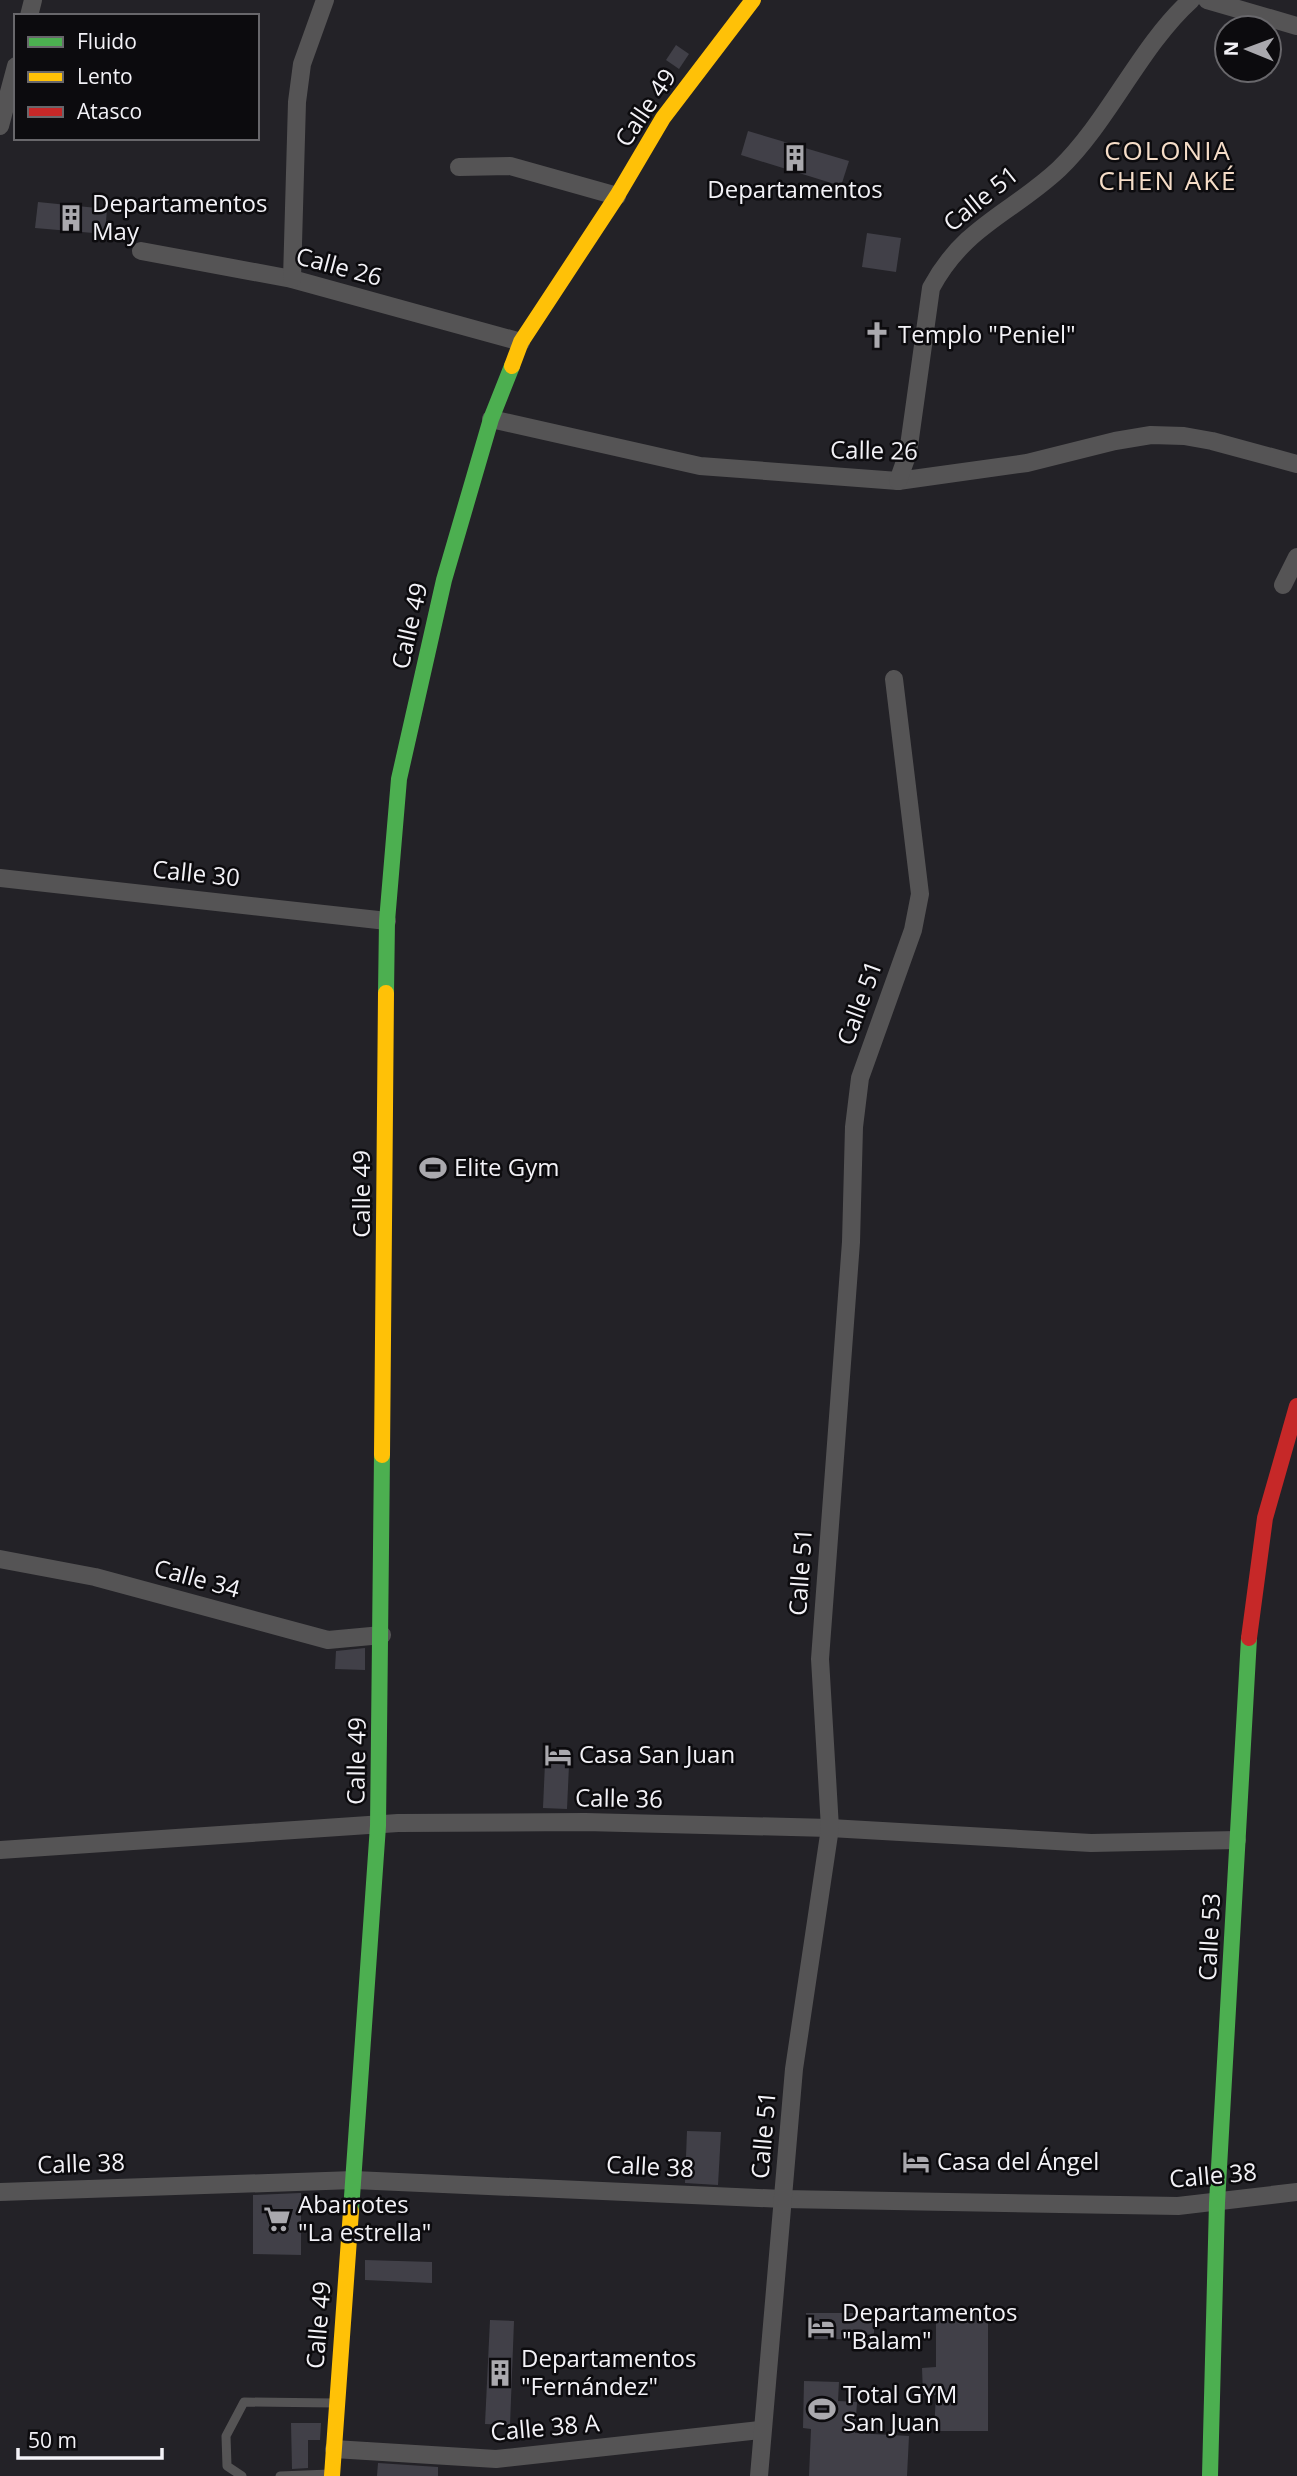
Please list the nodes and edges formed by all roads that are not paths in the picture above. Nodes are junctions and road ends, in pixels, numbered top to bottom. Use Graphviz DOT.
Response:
graph roads {
  1 [pos="326,0"];
  2 [pos="752,0"];
  3 [pos="1191,0"];
  4 [pos="1207,0"];
  5 [pos="1297,26"];
  6 [pos="14,74"];
  7 [pos="0,126"];
  8 [pos="459,167"];
  9 [pos="617,196"];
  10 [pos="141,251"];
  11 [pos="292,279"];
  12 [pos="521,342"];
  13 [pos="491,419"];
  14 [pos="1297,464"];
  15 [pos="898,481"];
  16 [pos="1297,557"];
  17 [pos="1283,585"];
  18 [pos="894,679"];
  19 [pos="0,878"];
  20 [pos="387,920"];
  21 [pos="1297,1406"];
  22 [pos="0,1559"];
  23 [pos="382,1635"];
  24 [pos="378,1826"];
  25 [pos="830,1828"];
  26 [pos="1237,1840"];
  27 [pos="0,1850"];
  28 [pos="354,2180"];
  29 [pos="0,2192"];
  30 [pos="1297,2192"];
  31 [pos="783,2199"];
  32 [pos="1217,2203"];
  33 [pos="335,2403"];
  34 [pos="760,2430"];
  35 [pos="334,2449"];
  36 [pos="496,2468"];
  37 [pos="332,2475"];
  38 [pos="242,2476"];
  39 [pos="281,2476"];
  40 [pos="759,2476"];
  41 [pos="1210,2476"];
  1 -- 11 [label="street"];
  2 -- 9 [label="street, Calle 49"];
  3 -- 15 [label="street, Calle 51"];
  4 -- 5 [label="street"];
  6 -- 7 [label="street"];
  8 -- 9 [label="street"];
  9 -- 12 [label="street, Calle 49"];
  10 -- 11 [label="street, Calle 26"];
  11 -- 12 [label="street, Calle 26"];
  12 -- 13 [label="street, Calle 49"];
  13 -- 15 [label="street, Calle 26"];
  13 -- 20 [label="street, Calle 49"];
  14 -- 15 [label="street, Calle 26"];
  16 -- 17 [label="street"];
  18 -- 25 [label="street, Calle 51"];
  19 -- 20 [label="street, Calle 30"];
  20 -- 23 [label="street, Calle 49"];
  21 -- 26 [label="street, Calle 53"];
  22 -- 23 [label="street, Calle 34"];
  23 -- 24 [label="street, Calle 49"];
  24 -- 25 [label="street, Calle 36"];
  24 -- 27 [label="street, Calle 36"];
  24 -- 28 [label="street, Calle 49"];
  25 -- 26 [label="street, Calle 36"];
  25 -- 31 [label="street, Calle 51"];
  26 -- 32 [label="street, Calle 53"];
  28 -- 29 [label="street, Calle 38"];
  28 -- 31 [label="street, Calle 38"];
  28 -- 33 [label="street, Calle 49"];
  30 -- 32 [label="street, Calle 38"];
  31 -- 32 [label="street, Calle 38"];
  31 -- 34 [label="street, Calle 51"];
  32 -- 41 [label="street, Calle 53"];
  33 -- 35 [label="street, Calle 49"];
  33 -- 38 [label="lane"];
  34 -- 36 [label="street, Calle 38 A"];
  34 -- 40 [label="street, Calle 51"];
  35 -- 36 [label="street, Calle 38 A"];
  35 -- 37 [label="street, Calle 49"];
  37 -- 39 [label="lane"];
}
